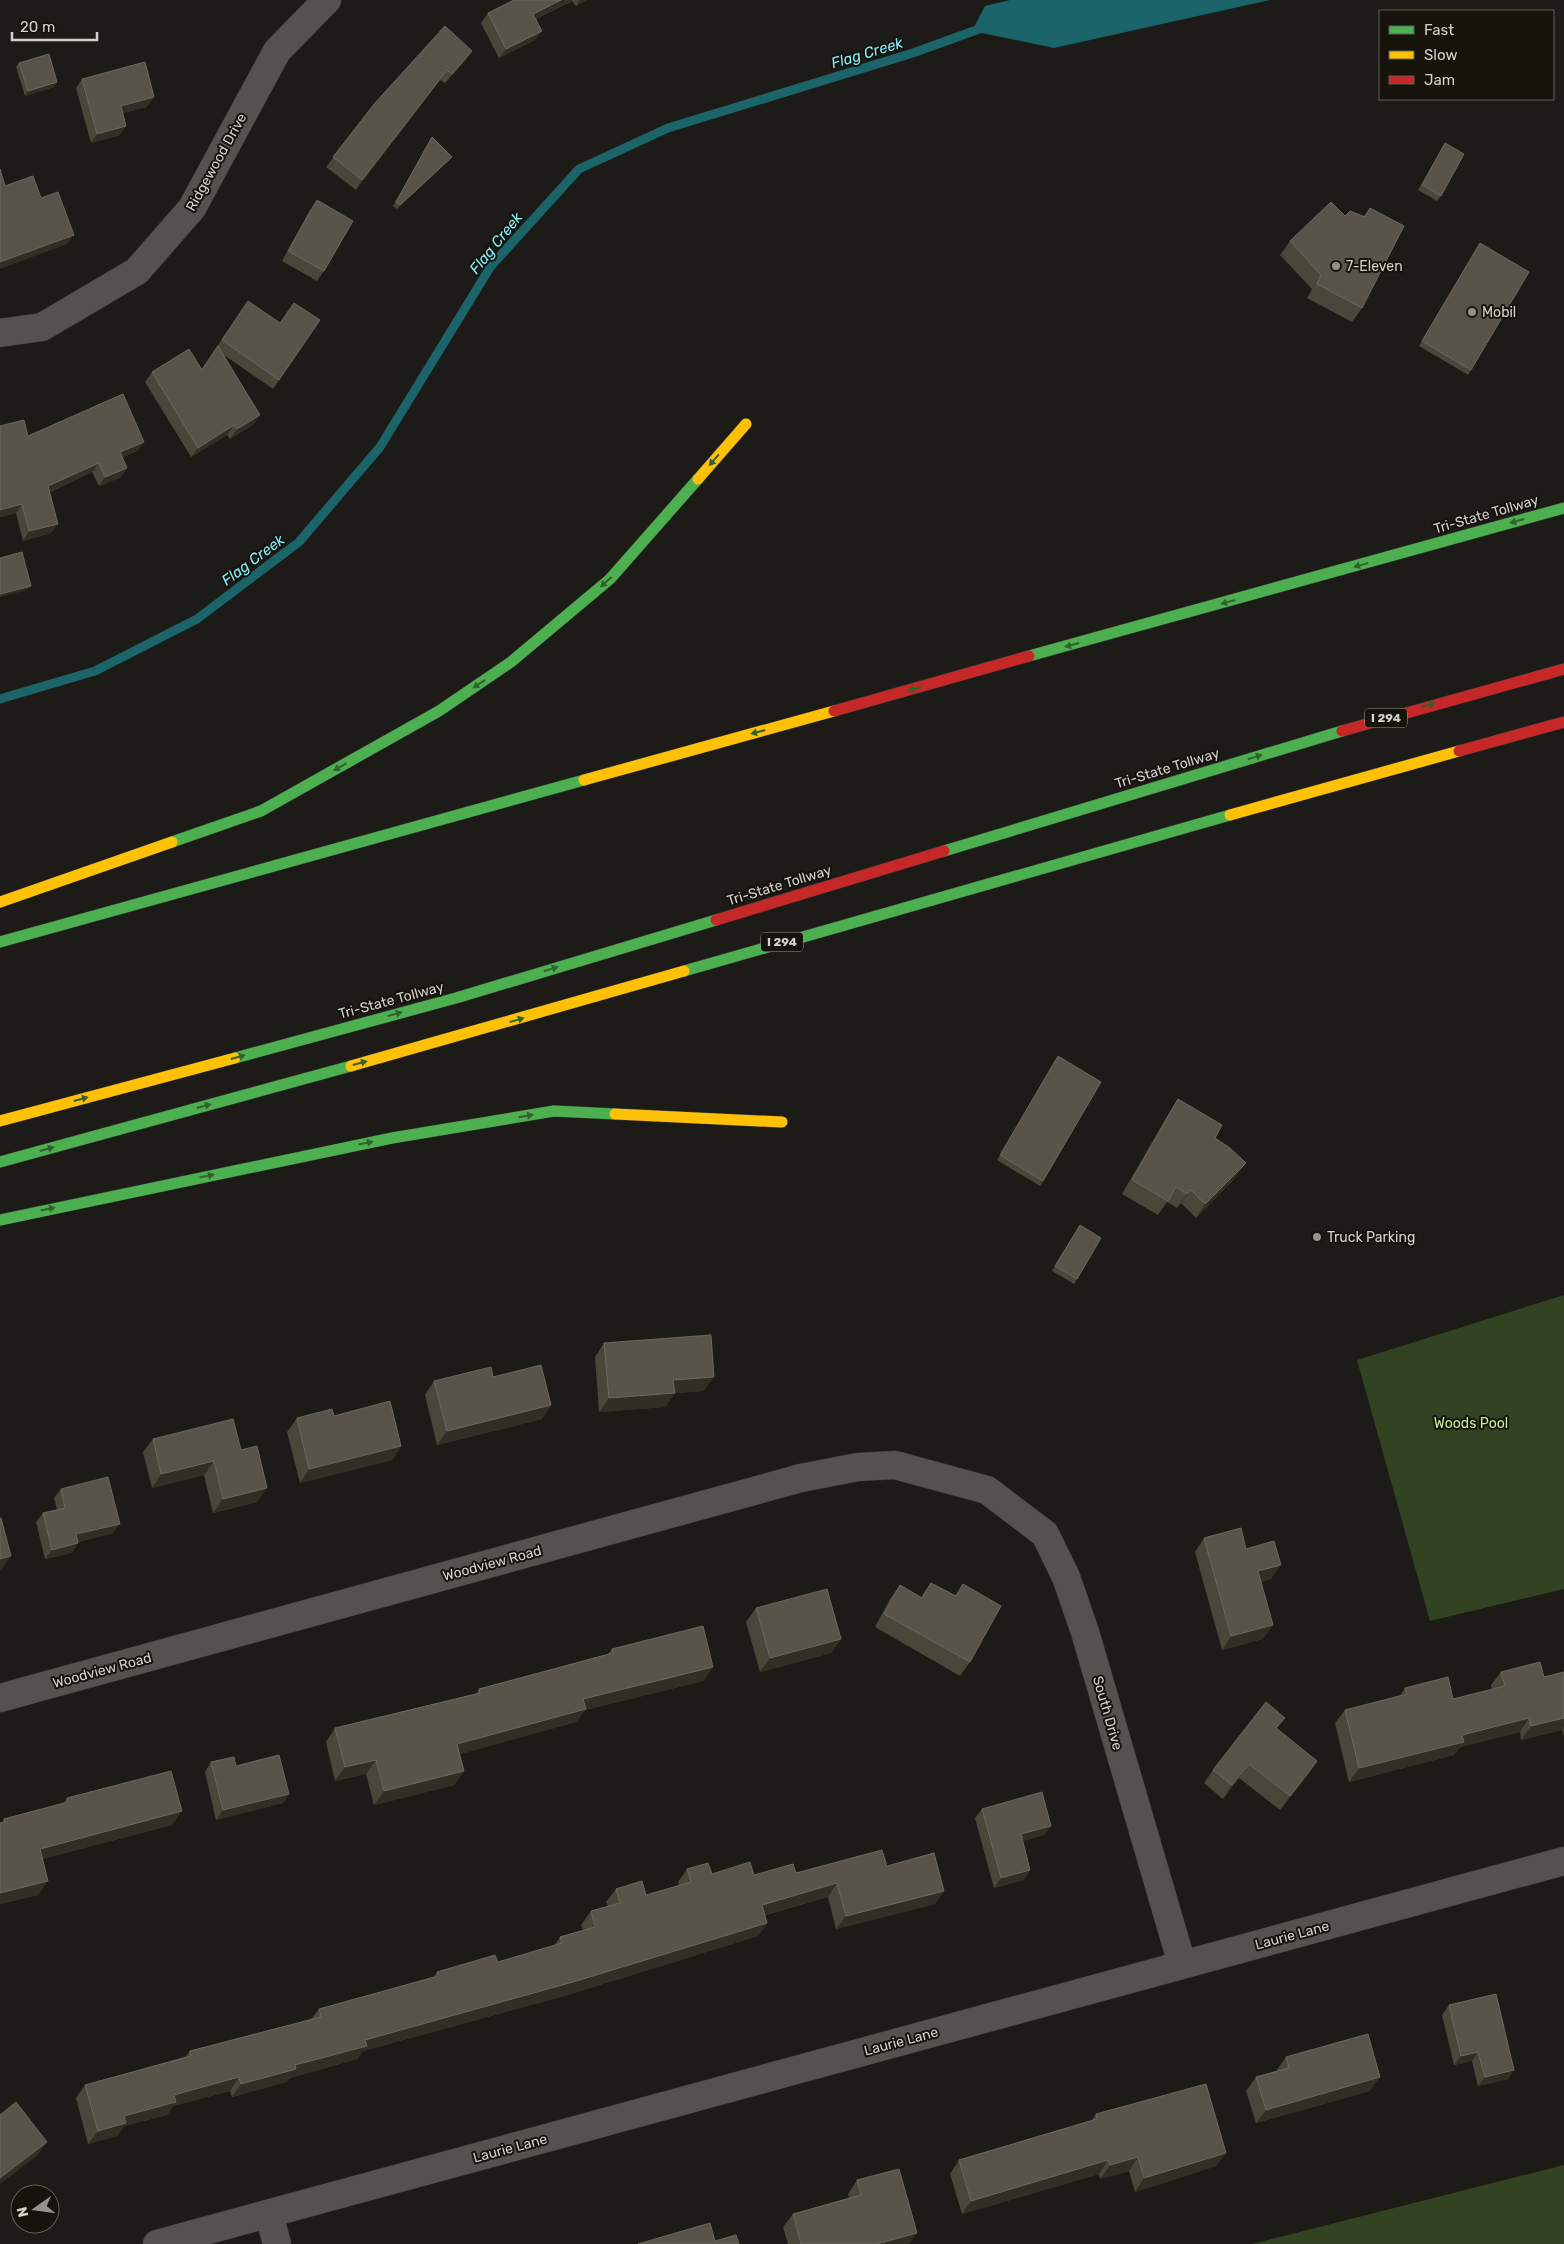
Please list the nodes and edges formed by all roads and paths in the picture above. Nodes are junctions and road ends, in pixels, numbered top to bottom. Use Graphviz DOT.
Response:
graph roads {
  1 [pos="327,0"];
  2 [pos="0,333"];
  3 [pos="746,424"];
  4 [pos="1564,508"];
  5 [pos="1564,669"];
  6 [pos="1564,722"];
  7 [pos="0,902"];
  8 [pos="0,942"];
  9 [pos="0,1120"];
  10 [pos="782,1122"];
  11 [pos="0,1162"];
  12 [pos="0,1220"];
  13 [pos="988,1490"];
  14 [pos="0,1698"];
  15 [pos="1564,1861"];
  16 [pos="1182,1964"];
  17 [pos="269,2214"];
  18 [pos="157,2244"];
  19 [pos="277,2244"];
  1 -- 2 [label="street, Ridgewood Drive"];
  3 -- 7 [label="highway, one-way"];
  4 -- 8 [label="highway, Tri-State Tollway, one-way"];
  9 -- 5 [label="highway, Tri-State Tollway / I 294, one-way"];
  11 -- 6 [label="highway, I 294, one-way"];
  12 -- 10 [label="highway, one-way"];
  13 -- 14 [label="street, Woodview Road"];
  13 -- 16 [label="street, South Drive"];
  15 -- 16 [label="street, Laurie Lane"];
  16 -- 17 [label="street, Laurie Lane"];
  17 -- 18 [label="street, Laurie Lane"];
  17 -- 19 [label="street"];
}
